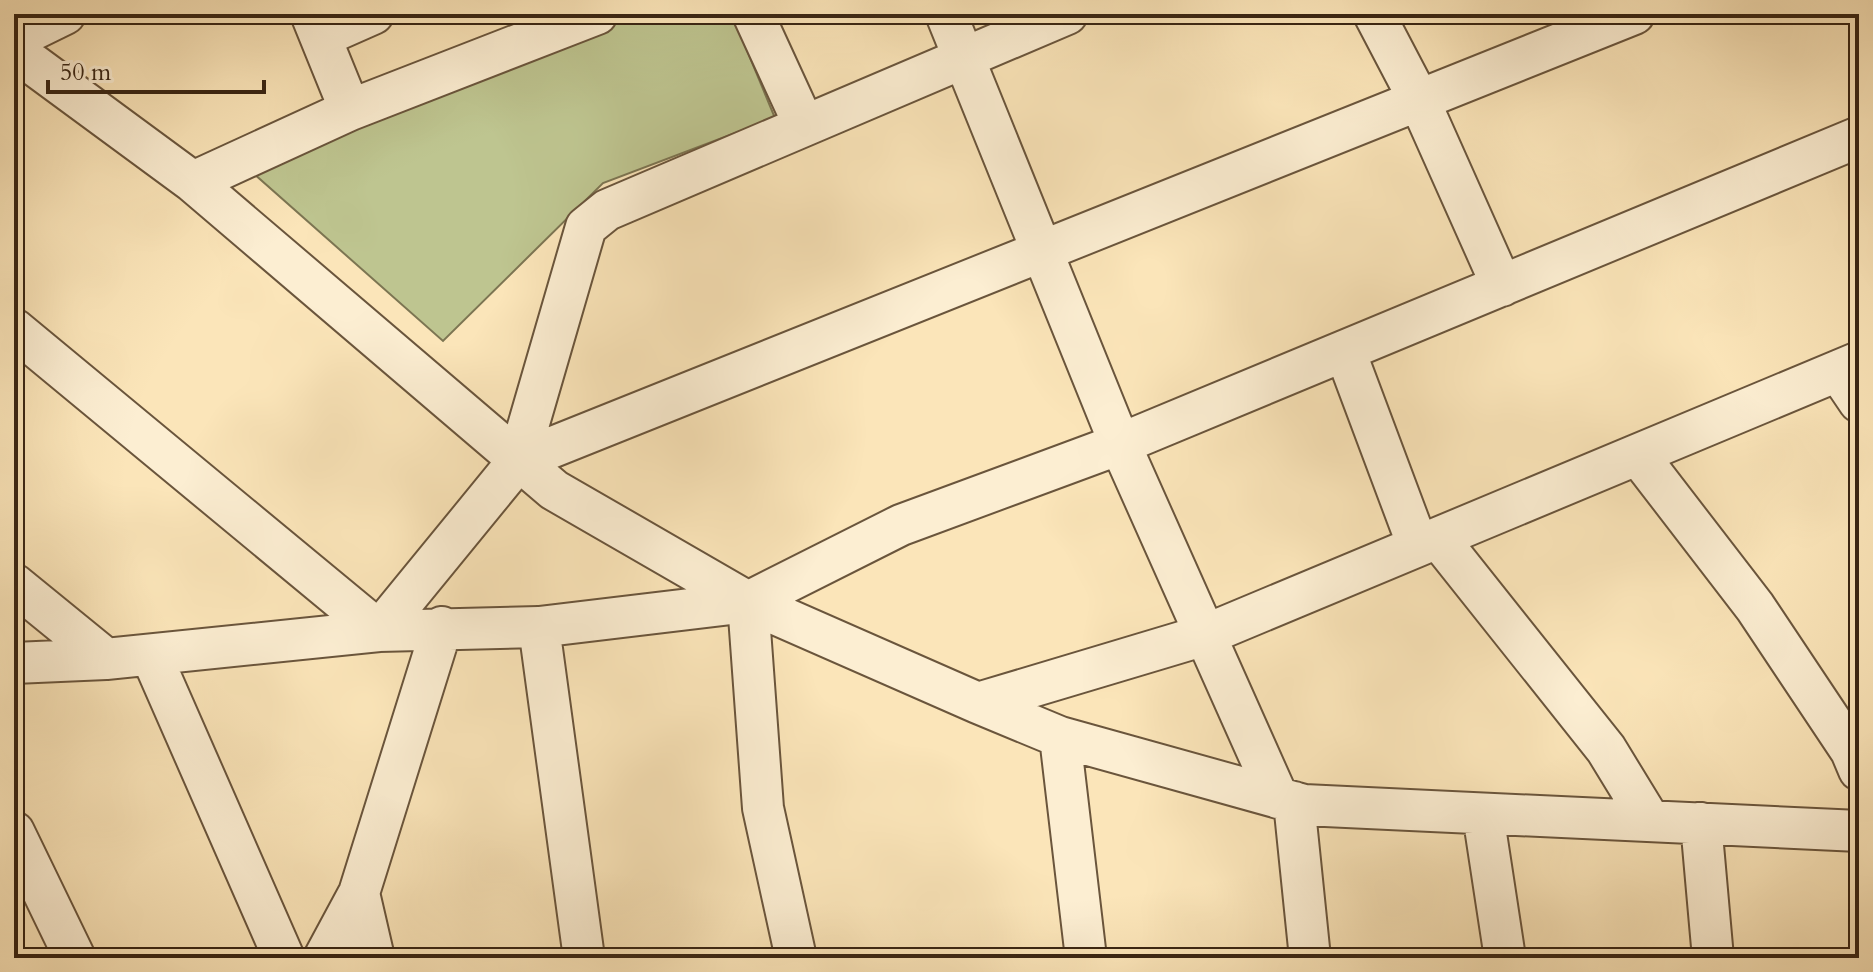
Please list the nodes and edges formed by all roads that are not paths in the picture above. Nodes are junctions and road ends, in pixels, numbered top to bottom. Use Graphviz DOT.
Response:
graph roads {
  1 [pos="65,14"];
  2 [pos="373,14"];
  3 [pos="597,14"];
  4 [pos="753,14"];
  5 [pos="946,14"];
  6 [pos="1067,14"];
  7 [pos="1374,14"];
  8 [pos="1629,15"];
  9 [pos="316,25"];
  10 [pos="14,39"];
  11 [pos="14,56"];
  12 [pos="965,60"];
  13 [pos="1419,100"];
  14 [pos="350,110"];
  15 [pos="804,125"];
  16 [pos="1859,137"];
  17 [pos="193,182"];
  18 [pos="1042,252"];
  19 [pos="1502,286"];
  20 [pos="14,329"];
  21 [pos="1345,351"];
  22 [pos="1852,378"];
  23 [pos="1120,444"];
  24 [pos="1638,455"];
  25 [pos="518,461"];
  26 [pos="1428,542"];
  27 [pos="14,584"];
  28 [pos="748,602"];
  29 [pos="442,627"];
  30 [pos="539,627"];
  31 [pos="379,631"];
  32 [pos="1205,635"];
  33 [pos="151,655"];
  34 [pos="106,659"];
  35 [pos="14,663"];
  36 [pos="978,703"];
  37 [pos="1060,737"];
  38 [pos="1859,770"];
  39 [pos="1286,800"];
  40 [pos="1483,814"];
  41 [pos="1650,821"];
  42 [pos="1701,823"];
  43 [pos="1859,831"];
  44 [pos="14,832"];
  45 [pos="359,893"];
  46 [pos="75,958"];
  47 [pos="284,958"];
  48 [pos="324,958"];
  49 [pos="374,958"];
  50 [pos="584,958"];
  51 [pos="796,958"];
  52 [pos="1086,958"];
  53 [pos="1310,958"];
  54 [pos="1505,958"];
  55 [pos="1713,958"];
  1 -- 10 [label="street"];
  2 -- 9 [label="street"];
  3 -- 14 [label="street"];
  4 -- 15 [label="street"];
  5 -- 12 [label="street"];
  6 -- 12 [label="street"];
  7 -- 13 [label="street"];
  8 -- 13 [label="street"];
  9 -- 14 [label="street"];
  11 -- 17 [label="street"];
  12 -- 15 [label="street"];
  12 -- 18 [label="street"];
  13 -- 18 [label="street"];
  13 -- 19 [label="street"];
  14 -- 17 [label="street"];
  15 -- 25 [label="street"];
  16 -- 19 [label="street"];
  17 -- 25 [label="street"];
  18 -- 23 [label="street"];
  18 -- 25 [label="street"];
  19 -- 21 [label="street"];
  20 -- 31 [label="street"];
  21 -- 23 [label="street"];
  21 -- 26 [label="street"];
  22 -- 24 [label="street"];
  23 -- 28 [label="street"];
  23 -- 32 [label="street"];
  24 -- 26 [label="street"];
  24 -- 38 [label="street"];
  25 -- 28 [label="street"];
  25 -- 31 [label="street"];
  26 -- 32 [label="street"];
  26 -- 41 [label="street"];
  27 -- 34 [label="street"];
  28 -- 30 [label="street"];
  28 -- 36 [label="street"];
  28 -- 51 [label="street"];
  29 -- 30 [label="street"];
  29 -- 31 [label="street"];
  29 -- 45 [label="street"];
  30 -- 50 [label="street"];
  31 -- 33 [label="street"];
  32 -- 36 [label="street"];
  32 -- 39 [label="street"];
  33 -- 34 [label="street"];
  33 -- 47 [label="street"];
  34 -- 35 [label="street"];
  36 -- 37 [label="street"];
  37 -- 39 [label="street"];
  37 -- 52 [label="street"];
  39 -- 40 [label="street"];
  39 -- 53 [label="street"];
  40 -- 41 [label="street"];
  40 -- 54 [label="street"];
  41 -- 42 [label="street"];
  42 -- 43 [label="street"];
  42 -- 55 [label="street"];
  44 -- 46 [label="street"];
  45 -- 48 [label="street"];
  45 -- 49 [label="street"];
}
